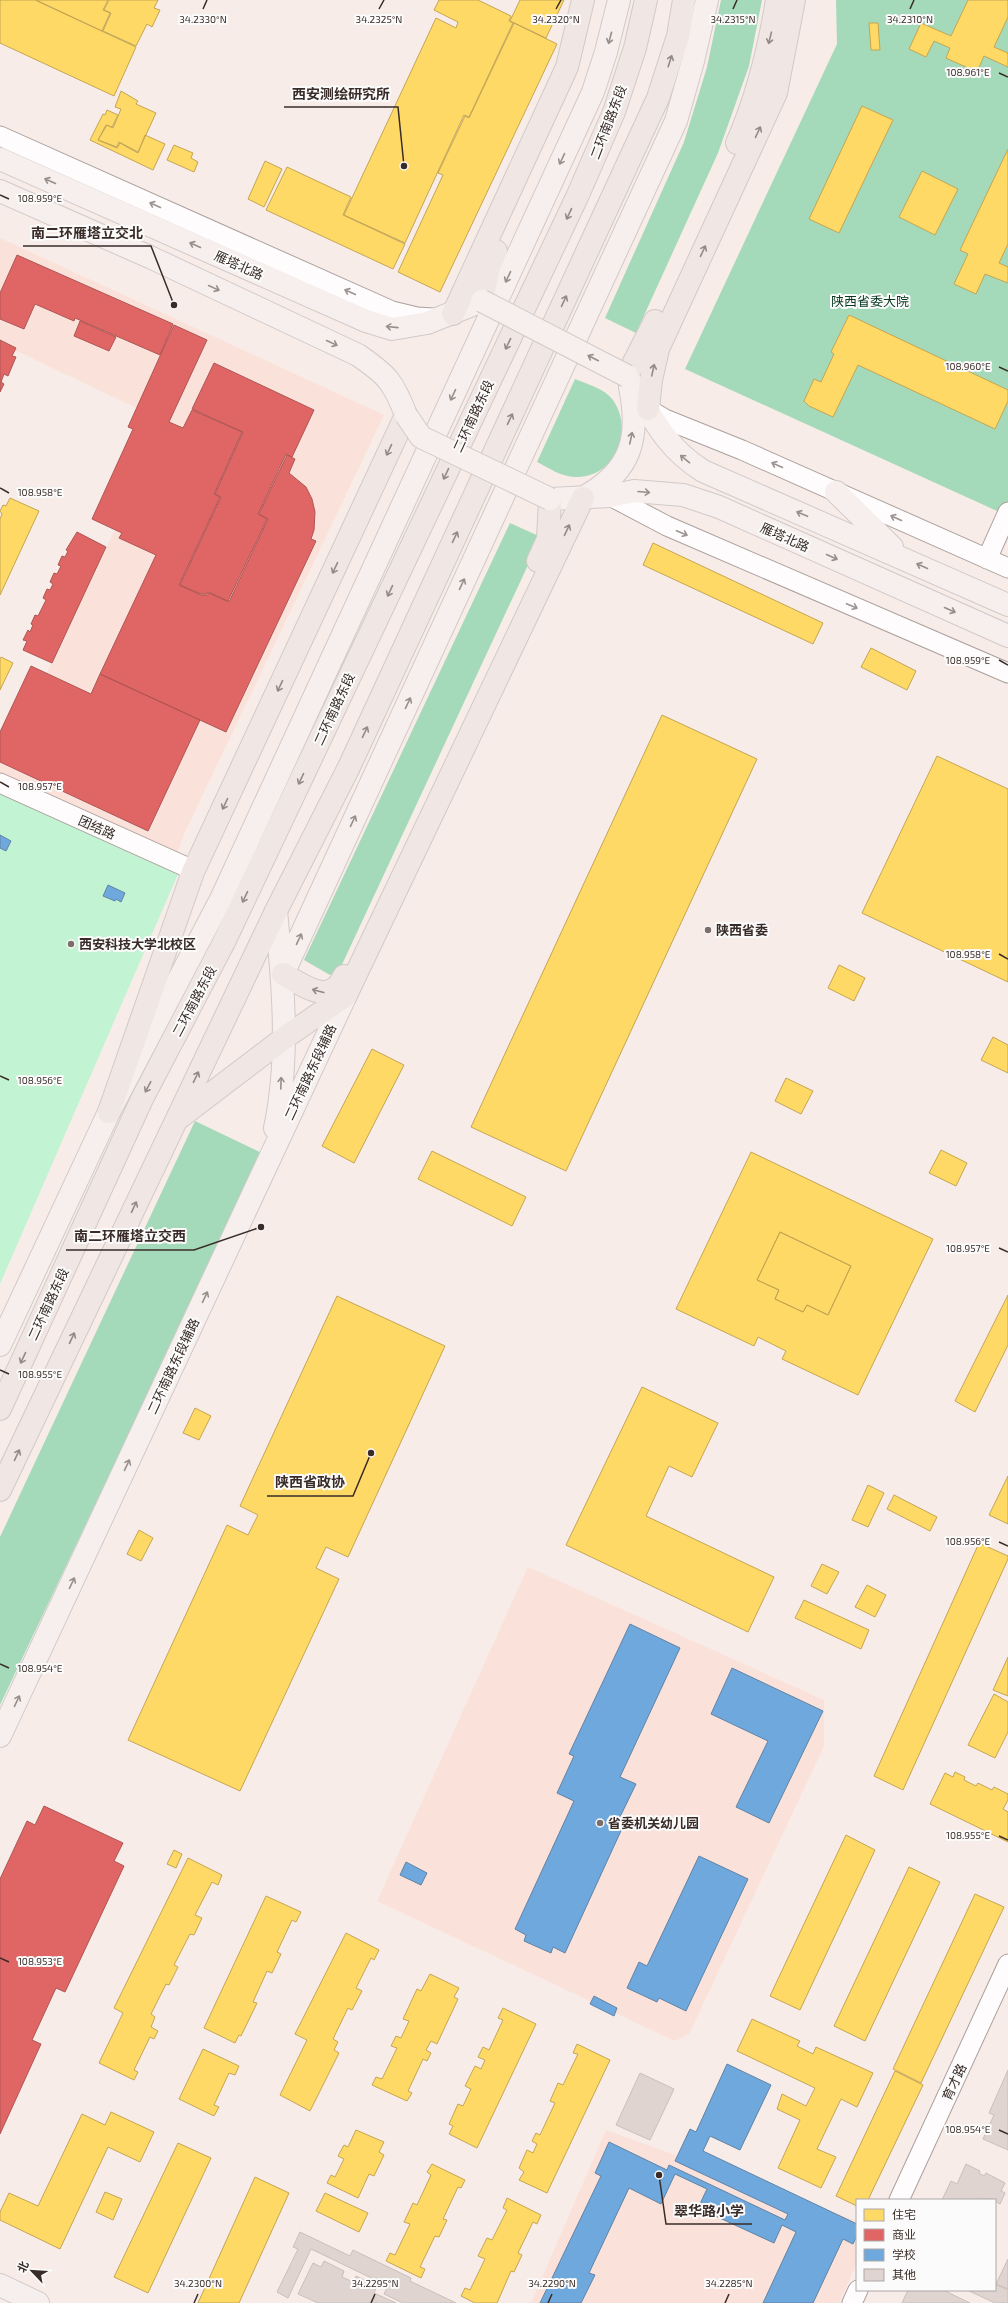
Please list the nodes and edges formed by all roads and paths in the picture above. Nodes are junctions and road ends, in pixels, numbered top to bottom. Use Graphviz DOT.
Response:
graph roads {
  1 [pos="583,0"];
  2 [pos="598,0"];
  3 [pos="619,0"];
  4 [pos="646,0"];
  5 [pos="684,0"];
  6 [pos="707,0"];
  7 [pos="777,0"];
  8 [pos="794,0"];
  9 [pos="0,136"];
  10 [pos="0,159"];
  11 [pos="0,190"];
  12 [pos="482,301"];
  13 [pos="446,316"];
  14 [pos="627,376"];
  15 [pos="648,409"];
  16 [pos="406,415"];
  17 [pos="836,492"];
  18 [pos="610,496"];
  19 [pos="583,498"];
  20 [pos="550,499"];
  21 [pos="1008,512"];
  22 [pos="901,557"];
  23 [pos="987,559"];
  24 [pos="1008,568"];
  25 [pos="1008,605"];
  26 [pos="1008,636"];
  27 [pos="1008,673"];
  28 [pos="0,783"];
  29 [pos="193,872"];
  30 [pos="276,911"];
  31 [pos="283,974"];
  32 [pos="346,995"];
  33 [pos="283,1039"];
  34 [pos="109,1112"];
  35 [pos="175,1122"];
  36 [pos="268,1162"];
  37 [pos="0,1345"];
  38 [pos="0,1409"];
  39 [pos="0,1490"];
  40 [pos="0,1736"];
  41 [pos="1008,1964"];
  42 [pos="899,2199"];
  43 [pos="0,2285"];
  44 [pos="858,2291"];
  45 [pos="38,2303"];
  46 [pos="852,2303"];
  1 -- 13 [label="highway"];
  2 -- 12 [label="highway"];
  3 -- 34 [label="main road, one-way"];
  4 -- 38 [label="highway, 二环南路东段, one-way"];
  30 -- 5 [label="highway, one-way"];
  31 -- 6 [label="main road, one-way"];
  7 -- 14 [label="highway, one-way"];
  15 -- 8 [label="highway, one-way"];
  13 -- 9 [label="street, one-way"];
  13 -- 10 [label="main road, 雁塔北路, one-way"];
  11 -- 16 [label="main road, one-way"];
  12 -- 13 [label="main road, 雁塔北路"];
  14 -- 12 [label="main road, one-way, bridge"];
  14 -- 15 [label="main road"];
  19 -- 14 [label="main road, one-way"];
  17 -- 15 [label="street, one-way"];
  22 -- 15 [label="main road, one-way"];
  16 -- 20 [label="main road, bridge"];
  16 -- 29 [label="highway, one-way"];
  17 -- 22 [label="main road"];
  23 -- 17 [label="street, one-way"];
  18 -- 19 [label="main road, 雁塔北路"];
  18 -- 26 [label="main road, 雁塔北路, one-way"];
  18 -- 27 [label="street, one-way"];
  19 -- 20 [label="main road, 雁塔北路"];
  32 -- 19 [label="highway, one-way"];
  20 -- 31 [label="highway, one-way"];
  21 -- 23 [label="street"];
  25 -- 22 [label="main road, one-way"];
  23 -- 24 [label="street"];
  28 -- 29 [label="street, 团结路"];
  29 -- 34 [label="highway"];
  30 -- 31 [label="main road"];
  35 -- 30 [label="highway, one-way"];
  31 -- 33 [label="main road"];
  32 -- 33 [label="highway"];
  32 -- 36 [label="main road, 二环南路东段辅路"];
  33 -- 35 [label="highway"];
  36 -- 33 [label="main road, one-way"];
  34 -- 37 [label="main road"];
  39 -- 35 [label="highway, one-way"];
  40 -- 36 [label="main road, 二环南路东段辅路, one-way"];
  41 -- 42 [label="street, 育才路"];
  43 -- 45 [label="main road"];
  44 -- 46 [label="street"];
}
